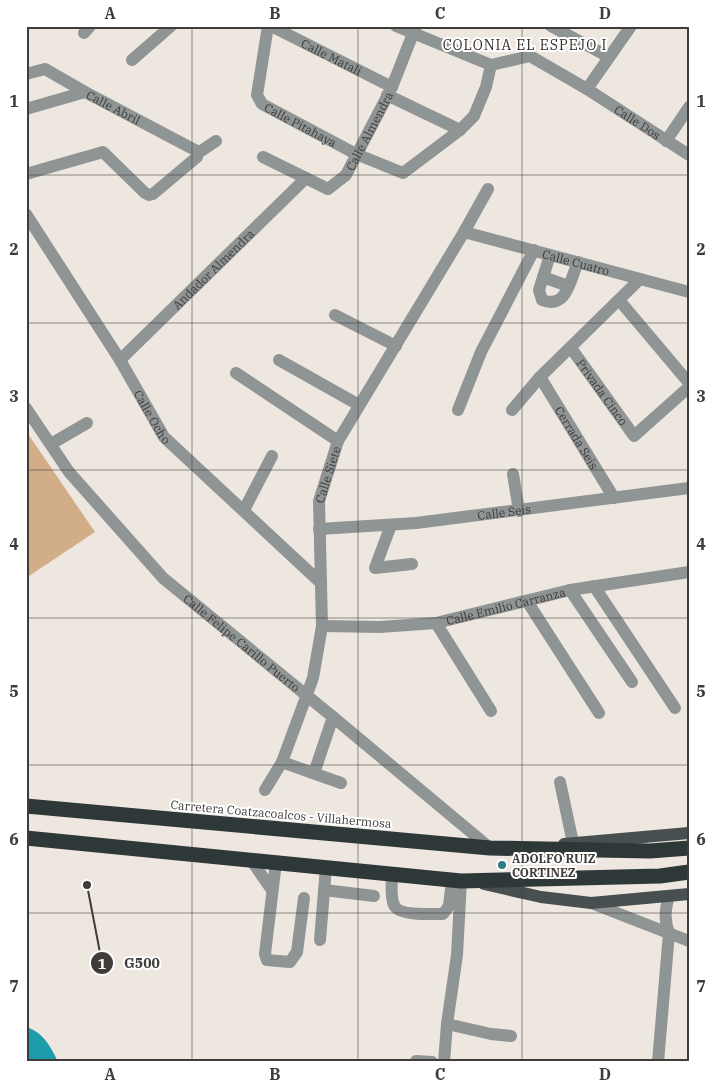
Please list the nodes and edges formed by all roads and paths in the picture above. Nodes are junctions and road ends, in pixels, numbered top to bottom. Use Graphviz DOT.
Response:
graph roads {
  1 [pos="170,26"];
  2 [pos="268,26"];
  3 [pos="271,26"];
  4 [pos="396,26"];
  5 [pos="551,26"];
  6 [pos="631,26"];
  7 [pos="414,30"];
  8 [pos="609,57"];
  9 [pos="132,60"];
  10 [pos="491,65"];
  11 [pos="26,74"];
  12 [pos="587,89"];
  13 [pos="389,91"];
  14 [pos="85,92"];
  15 [pos="689,107"];
  16 [pos="26,109"];
  17 [pos="460,130"];
  18 [pos="216,141"];
  19 [pos="666,141"];
  20 [pos="198,153"];
  21 [pos="356,154"];
  22 [pos="689,155"];
  23 [pos="263,157"];
  24 [pos="26,174"];
  25 [pos="306,178"];
  26 [pos="488,189"];
  27 [pos="26,214"];
  28 [pos="464,232"];
  29 [pos="534,250"];
  30 [pos="550,255"];
  31 [pos="578,262"];
  32 [pos="543,277"];
  33 [pos="640,279"];
  34 [pos="568,286"];
  35 [pos="689,292"];
  36 [pos="619,300"];
  37 [pos="335,315"];
  38 [pos="396,346"];
  39 [pos="571,348"];
  40 [pos="120,360"];
  41 [pos="279,360"];
  42 [pos="236,373"];
  43 [pos="540,377"];
  44 [pos="689,383"];
  45 [pos="689,387"];
  46 [pos="359,405"];
  47 [pos="26,408"];
  48 [pos="458,410"];
  49 [pos="512,410"];
  50 [pos="87,423"];
  51 [pos="338,441"];
  52 [pos="50,444"];
  53 [pos="272,456"];
  54 [pos="513,474"];
  55 [pos="689,488"];
  56 [pos="614,498"];
  57 [pos="244,510"];
  58 [pos="519,511"];
  59 [pos="391,525"];
  60 [pos="319,530"];
  61 [pos="412,564"];
  62 [pos="689,572"];
  63 [pos="321,583"];
  64 [pos="594,586"];
  65 [pos="570,590"];
  66 [pos="528,601"];
  67 [pos="436,623"];
  68 [pos="322,626"];
  69 [pos="632,682"];
  70 [pos="306,695"];
  71 [pos="675,708"];
  72 [pos="491,711"];
  73 [pos="599,713"];
  74 [pos="333,717"];
  75 [pos="282,762"];
  76 [pos="314,773"];
  77 [pos="560,782"];
  78 [pos="341,783"];
  79 [pos="265,790"];
  80 [pos="26,806"];
  81 [pos="689,833"];
  82 [pos="26,838"];
  83 [pos="574,843"];
  84 [pos="490,848"];
  85 [pos="533,848"];
  86 [pos="689,848"];
  87 [pos="251,860"];
  88 [pos="276,862"];
  89 [pos="326,867"];
  90 [pos="689,872"];
  91 [pos="392,873"];
  92 [pos="462,881"];
  93 [pos="272,890"];
  94 [pos="324,890"];
  95 [pos="689,894"];
  96 [pos="374,896"];
  97 [pos="669,896"];
  98 [pos="304,898"];
  99 [pos="591,904"];
  100 [pos="668,933"];
  101 [pos="320,940"];
  102 [pos="689,941"];
  103 [pos="447,1024"];
  104 [pos="511,1036"];
  105 [pos="416,1061"];
  106 [pos="432,1062"];
  107 [pos="444,1062"];
  108 [pos="658,1062"];
  1 -- 9 [label="street"];
  2 -- 21 [label="street, Calle Pitahaya"];
  3 -- 13 [label="street, Calle Matali"];
  4 -- 7 [label="street"];
  5 -- 8 [label="street"];
  6 -- 8 [label="street"];
  7 -- 10 [label="street"];
  7 -- 13 [label="street, Calle Almendra"];
  8 -- 12 [label="street"];
  10 -- 12 [label="street, Calle Dos"];
  10 -- 17 [label="street"];
  11 -- 14 [label="street, Calle Abril"];
  12 -- 19 [label="street, Calle Dos"];
  13 -- 17 [label="street, Calle Matali"];
  13 -- 21 [label="street, Calle Almendra"];
  14 -- 16 [label="street"];
  14 -- 20 [label="street, Calle Abril"];
  15 -- 19 [label="street"];
  17 -- 21 [label="street, Calle Pitahaya"];
  18 -- 20 [label="street"];
  19 -- 22 [label="street, Calle Dos"];
  20 -- 24 [label="street"];
  21 -- 25 [label="street, Calle Almendra"];
  23 -- 25 [label="street, Calle Almendra"];
  25 -- 40 [label="street, Andador Almendra"];
  26 -- 28 [label="street, Calle Siete"];
  27 -- 40 [label="street, Calle Ocho"];
  28 -- 29 [label="street, Calle Cuatro"];
  28 -- 38 [label="street, Calle Siete"];
  29 -- 30 [label="street, Calle Cuatro"];
  29 -- 48 [label="street"];
  30 -- 31 [label="street, Calle Cuatro"];
  30 -- 32 [label="street"];
  31 -- 33 [label="street, Calle Cuatro"];
  31 -- 34 [label="street"];
  32 -- 34 [label="street"];
  32 -- 34 [label="street"];
  33 -- 35 [label="street, Calle Cuatro"];
  33 -- 36 [label="street"];
  36 -- 39 [label="street"];
  36 -- 44 [label="street"];
  37 -- 38 [label="street"];
  38 -- 46 [label="street, Calle Siete"];
  39 -- 43 [label="street"];
  39 -- 45 [label="street, Privada Cinco"];
  40 -- 57 [label="street, Calle Ocho"];
  41 -- 46 [label="street"];
  42 -- 51 [label="street"];
  43 -- 49 [label="street"];
  43 -- 56 [label="street, Cerrada Seis"];
  46 -- 51 [label="street, Calle Siete"];
  47 -- 52 [label="street, Calle Felipe Carillo Puerto"];
  50 -- 52 [label="street"];
  51 -- 60 [label="street, Calle Siete"];
  52 -- 70 [label="street, Calle Felipe Carillo Puerto"];
  53 -- 57 [label="street"];
  54 -- 58 [label="street"];
  55 -- 56 [label="street, Calle Seis"];
  56 -- 58 [label="street, Calle Seis"];
  57 -- 63 [label="street, Calle Ocho"];
  58 -- 59 [label="street, Calle Seis"];
  59 -- 60 [label="street, Calle Seis"];
  59 -- 61 [label="street"];
  60 -- 63 [label="street, Calle Siete"];
  62 -- 64 [label="street, Calle Emilio Carranza"];
  63 -- 68 [label="street, Calle Siete"];
  64 -- 65 [label="street, Calle Emilio Carranza"];
  64 -- 71 [label="street"];
  65 -- 66 [label="street, Calle Emilio Carranza"];
  65 -- 69 [label="street"];
  66 -- 67 [label="street, Calle Emilio Carranza"];
  66 -- 73 [label="street"];
  67 -- 68 [label="street, Calle Emilio Carranza"];
  67 -- 72 [label="street"];
  68 -- 70 [label="street, Calle Siete"];
  70 -- 74 [label="street, Calle Felipe Carillo Puerto"];
  70 -- 75 [label="street, Calle Siete"];
  74 -- 76 [label="street"];
  74 -- 84 [label="street, Calle Felipe Carillo Puerto"];
  75 -- 76 [label="street"];
  75 -- 79 [label="street, Calle Siete"];
  76 -- 78 [label="street"];
  77 -- 83 [label="street"];
  80 -- 84 [label="highway, Carretera Coatzacoalcos - Villahermosa"];
  81 -- 83 [label="main road"];
  82 -- 87 [label="highway"];
  83 -- 85 [label="main road"];
  84 -- 85 [label="highway, Carretera Coatzacoalcos - Villahermosa"];
  85 -- 86 [label="highway, Carretera Coatzacoalcos - Villahermosa"];
  87 -- 88 [label="highway"];
  87 -- 93 [label="street"];
  88 -- 89 [label="highway"];
  88 -- 93 [label="street"];
  89 -- 91 [label="highway"];
  89 -- 94 [label="street"];
  90 -- 92 [label="highway"];
  91 -- 92 [label="highway"];
  91 -- 92 [label="street"];
  92 -- 99 [label="main road"];
  92 -- 103 [label="street"];
  93 -- 98 [label="street"];
  94 -- 96 [label="street"];
  94 -- 101 [label="street"];
  95 -- 97 [label="main road"];
  97 -- 99 [label="main road"];
  97 -- 100 [label="street"];
  99 -- 100 [label="street"];
  100 -- 102 [label="street"];
  100 -- 108 [label="street"];
  103 -- 104 [label="street"];
  103 -- 107 [label="street"];
  105 -- 106 [label="street"];
}
